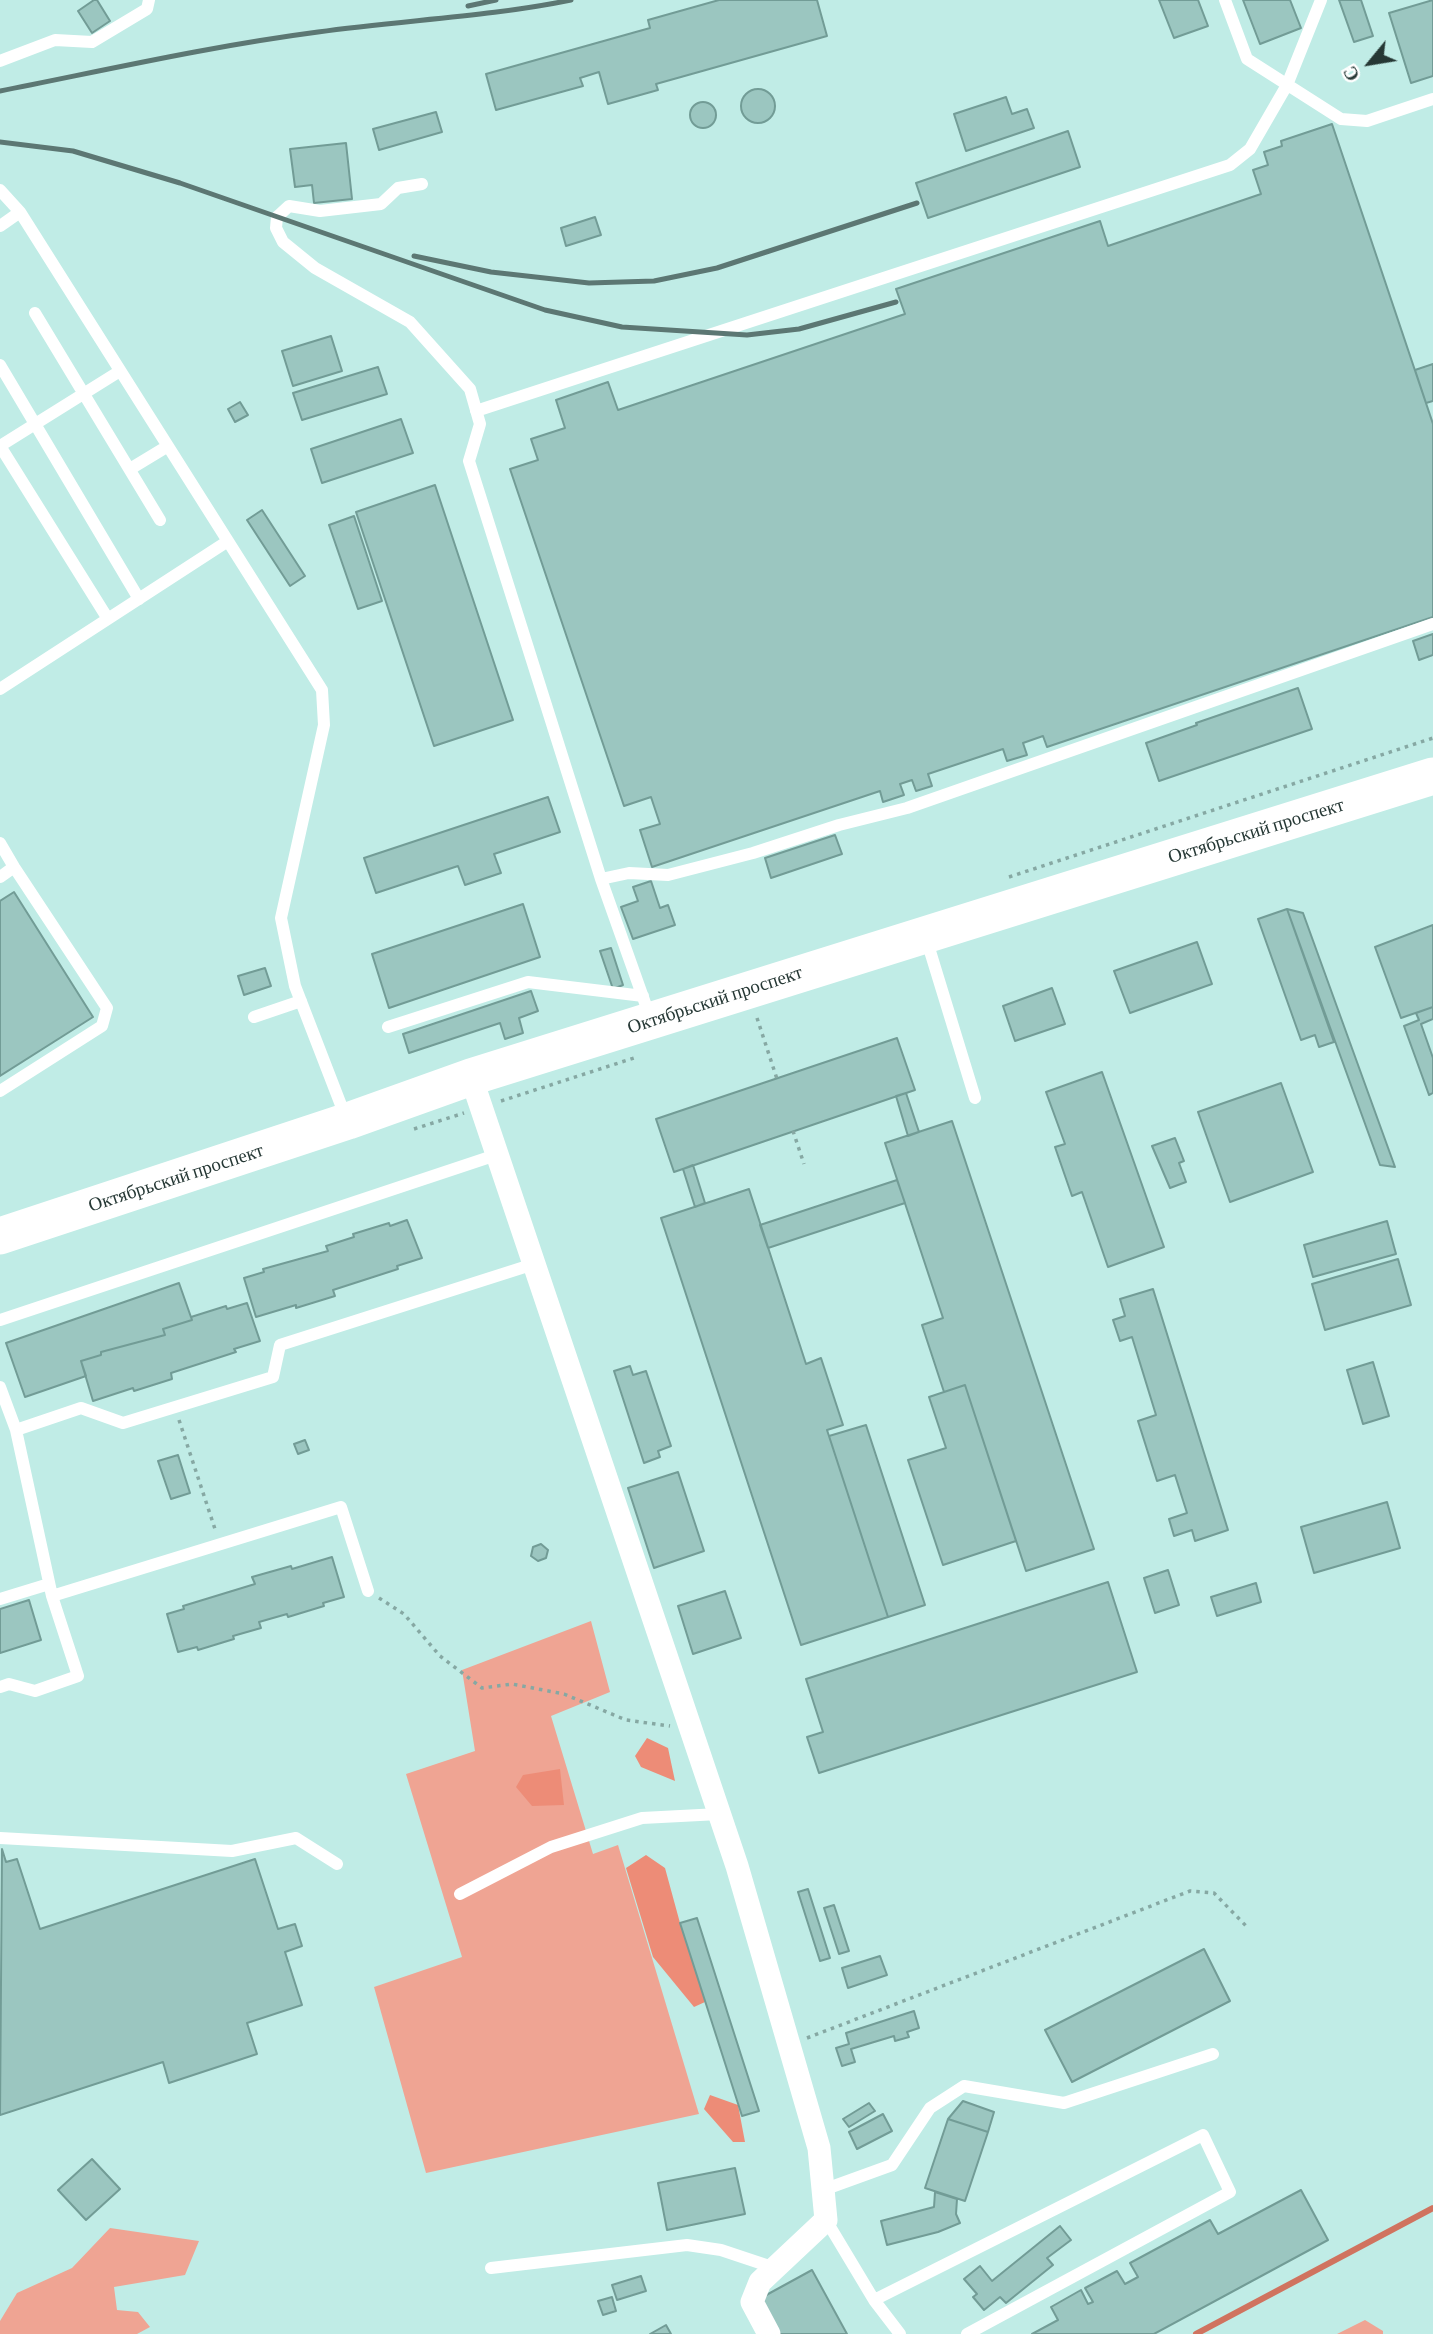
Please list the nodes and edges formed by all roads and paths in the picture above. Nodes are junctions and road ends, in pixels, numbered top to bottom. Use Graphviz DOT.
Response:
graph roads {
  1 [pos="149,0"];
  2 [pos="1226,0"];
  3 [pos="1321,0"];
  4 [pos="0,61"];
  5 [pos="1287,85"];
  6 [pos="1433,99"];
  7 [pos="422,184"];
  8 [pos="0,190"];
  9 [pos="20,212"];
  10 [pos="0,226"];
  11 [pos="35,313"];
  12 [pos="0,365"];
  13 [pos="120,371"];
  14 [pos="84,393"];
  15 [pos="476,411"];
  16 [pos="35,424"];
  17 [pos="0,446"];
  18 [pos="168,446"];
  19 [pos="130,469"];
  20 [pos="160,520"];
  21 [pos="228,541"];
  22 [pos="139,598"];
  23 [pos="108,619"];
  24 [pos="1433,624"];
  25 [pos="0,689"];
  26 [pos="1433,776"];
  27 [pos="0,843"];
  28 [pos="14,867"];
  29 [pos="0,877"];
  30 [pos="601,879"];
  31 [pos="925,934"];
  32 [pos="301,1001"];
  33 [pos="647,1008"];
  34 [pos="254,1017"];
  35 [pos="757,1018"];
  36 [pos="388,1027"];
  37 [pos="638,1056"];
  38 [pos="777,1079"];
  39 [pos="0,1091"];
  40 [pos="476,1092"];
  41 [pos="975,1098"];
  42 [pos="348,1121"];
  43 [pos="793,1131"];
  44 [pos="403,1133"];
  45 [pos="496,1155"];
  46 [pos="804,1164"];
  47 [pos="0,1236"];
  48 [pos="534,1264"];
  49 [pos="0,1320"];
  50 [pos="0,1387"];
  51 [pos="175,1407"];
  52 [pos="16,1430"];
  53 [pos="220,1544"];
  54 [pos="50,1590"];
  55 [pos="368,1591"];
  56 [pos="0,1599"];
  57 [pos="0,1687"];
  58 [pos="689,1729"];
  59 [pos="719,1814"];
  60 [pos="0,1838"];
  61 [pos="337,1864"];
  62 [pos="460,1894"];
  63 [pos="1250,1929"];
  64 [pos="789,2045"];
  65 [pos="1213,2054"];
  66 [pos="823,2190"];
  67 [pos="826,2220"];
  68 [pos="491,2268"];
  69 [pos="775,2268"];
  70 [pos="874,2301"];
  71 [pos="769,2334"];
  72 [pos="900,2334"];
  73 [pos="967,2334"];
  1 -- 4 [label="lane"];
  2 -- 5 [label="lane"];
  3 -- 5 [label="lane"];
  5 -- 6 [label="lane"];
  5 -- 15 [label="lane"];
  7 -- 15 [label="lane"];
  8 -- 9 [label="lane"];
  9 -- 10 [label="lane"];
  9 -- 13 [label="lane"];
  11 -- 14 [label="lane"];
  12 -- 16 [label="lane"];
  13 -- 14 [label="lane"];
  13 -- 18 [label="lane"];
  14 -- 16 [label="lane"];
  14 -- 19 [label="lane"];
  15 -- 30 [label="lane"];
  16 -- 17 [label="lane"];
  16 -- 22 [label="lane"];
  17 -- 23 [label="lane"];
  18 -- 19 [label="lane"];
  18 -- 21 [label="lane"];
  19 -- 20 [label="lane"];
  21 -- 22 [label="lane"];
  21 -- 32 [label="lane"];
  22 -- 23 [label="lane"];
  23 -- 25 [label="lane"];
  24 -- 30 [label="lane"];
  26 -- 31 [label="main road, Октябрьский проспект"];
  27 -- 28 [label="lane"];
  28 -- 29 [label="lane"];
  28 -- 39 [label="lane"];
  30 -- 33 [label="lane"];
  31 -- 33 [label="main road, Октябрьский проспект"];
  31 -- 41 [label="lane"];
  32 -- 34 [label="lane"];
  32 -- 42 [label="lane"];
  33 -- 36 [label="lane"];
  33 -- 40 [label="main road, Октябрьский проспект"];
  35 -- 38 [label="path"];
  37 -- 40 [label="path"];
  40 -- 42 [label="main road, Октябрьский проспект"];
  40 -- 44 [label="path"];
  40 -- 45 [label="street"];
  42 -- 47 [label="main road, Октябрьский проспект"];
  43 -- 46 [label="path"];
  45 -- 48 [label="street"];
  45 -- 49 [label="lane"];
  48 -- 51 [label="lane"];
  48 -- 58 [label="street"];
  50 -- 52 [label="lane"];
  51 -- 52 [label="lane"];
  51 -- 53 [label="path"];
  52 -- 54 [label="lane"];
  53 -- 54 [label="lane"];
  53 -- 55 [label="lane"];
  54 -- 56 [label="lane"];
  54 -- 57 [label="lane"];
  55 -- 58 [label="path"];
  58 -- 59 [label="street"];
  59 -- 62 [label="lane"];
  59 -- 64 [label="street"];
  60 -- 61 [label="lane"];
  63 -- 64 [label="path"];
  64 -- 66 [label="street"];
  65 -- 66 [label="lane"];
  66 -- 67 [label="street"];
  67 -- 69 [label="street"];
  67 -- 70 [label="lane"];
  68 -- 69 [label="lane"];
  69 -- 71 [label="street"];
  70 -- 72 [label="lane"];
  70 -- 73 [label="lane"];
}
